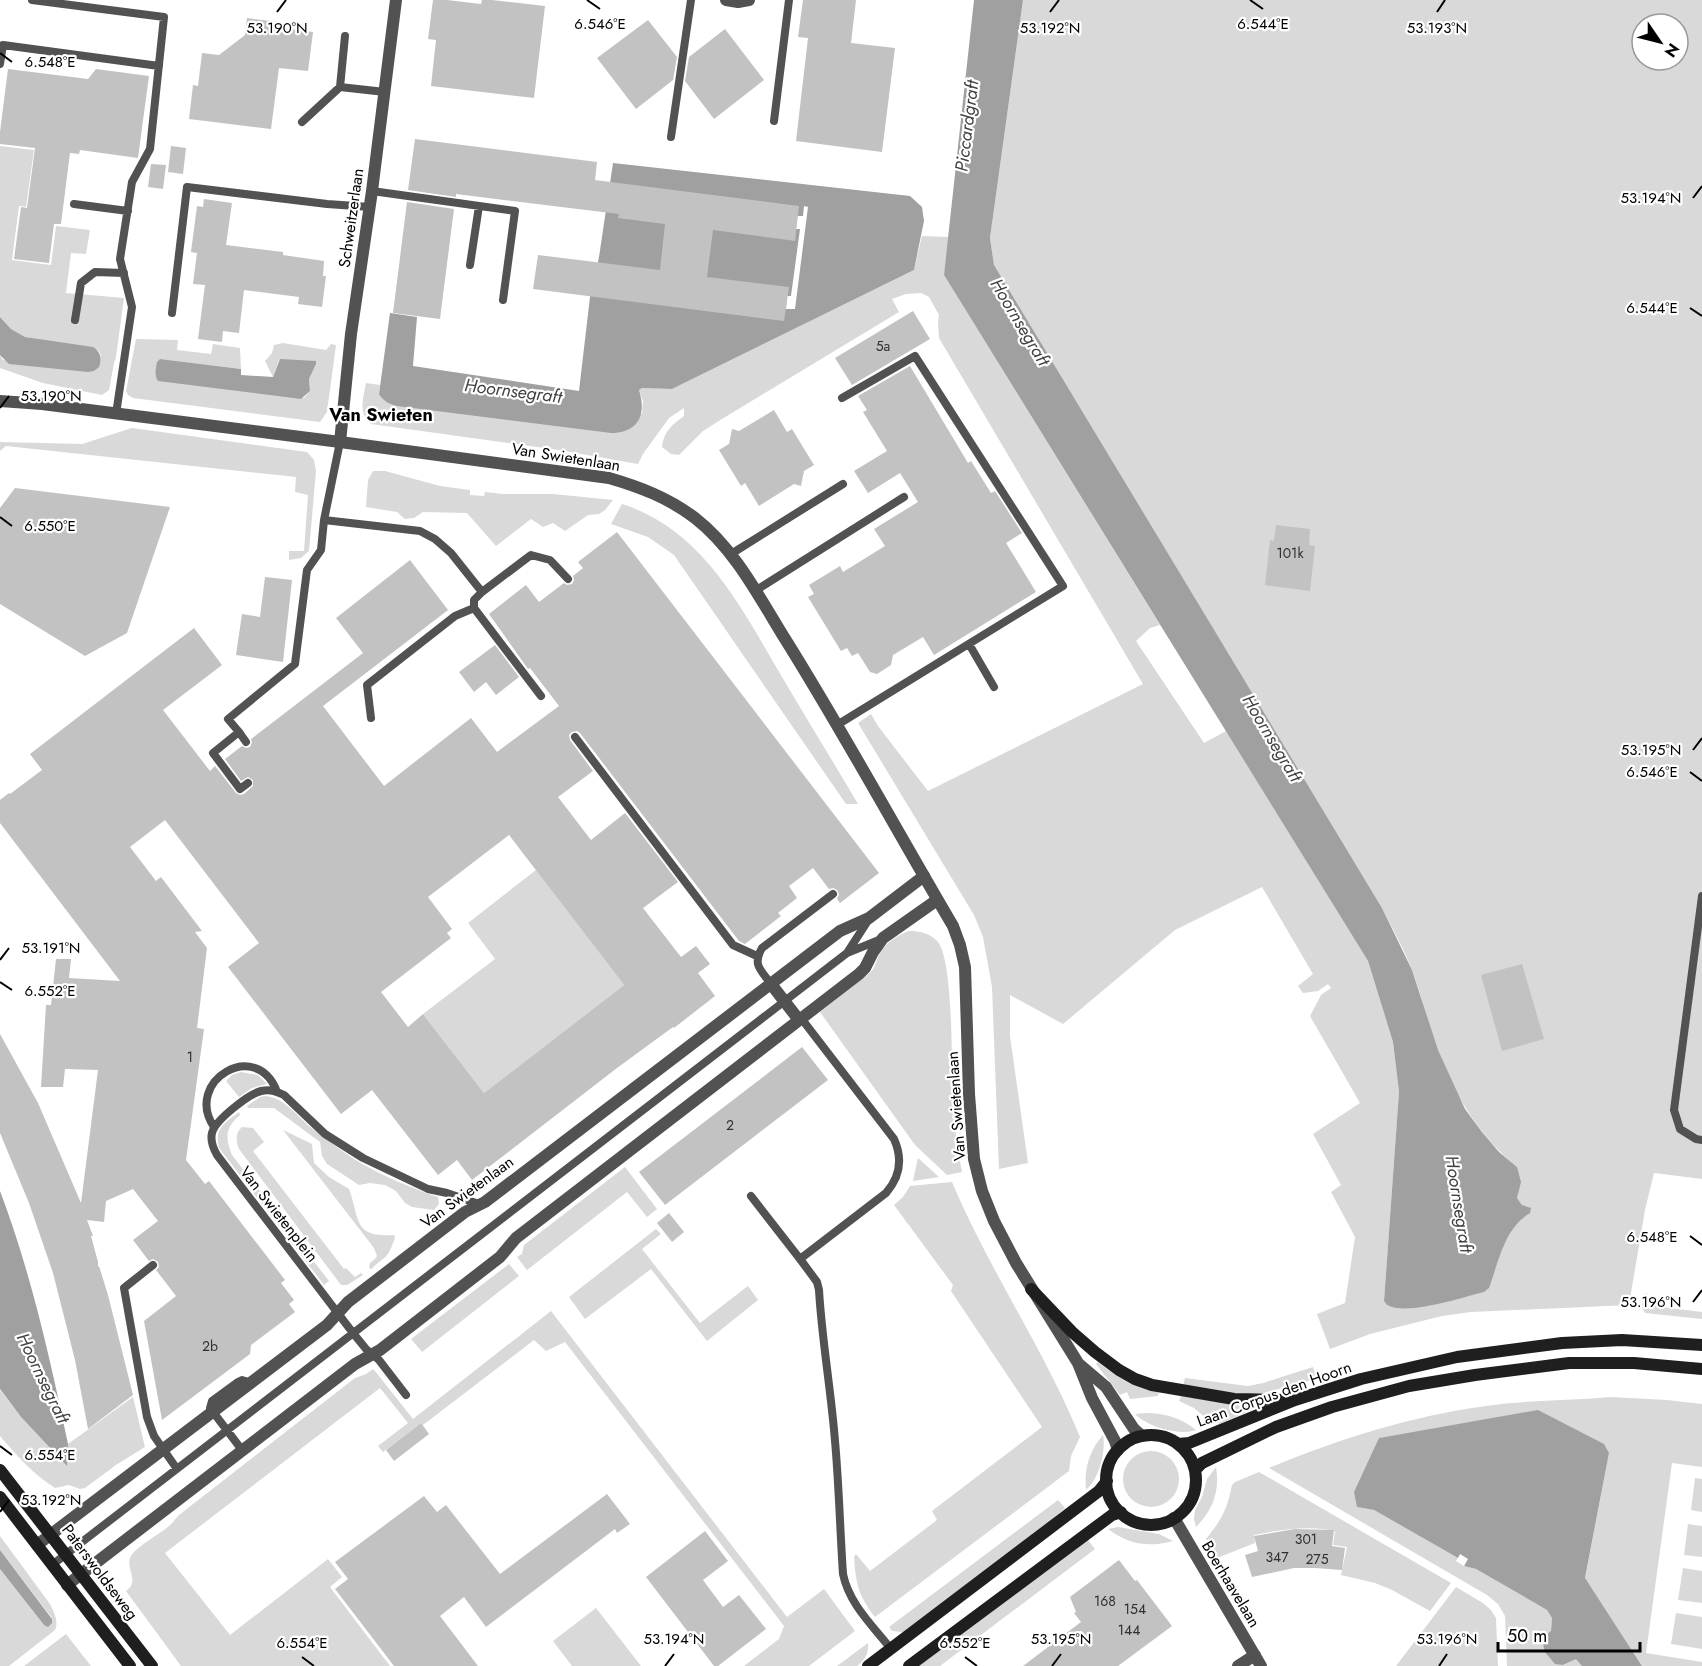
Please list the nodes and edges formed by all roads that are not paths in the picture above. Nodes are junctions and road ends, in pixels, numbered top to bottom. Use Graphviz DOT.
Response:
graph roads {
  1 [pos="32,0"];
  2 [pos="396,0"];
  3 [pos="690,0"];
  4 [pos="726,0"];
  5 [pos="749,0"];
  6 [pos="789,0"];
  7 [pos="345,36"];
  8 [pos="0,64"];
  9 [pos="159,66"];
  10 [pos="340,87"];
  11 [pos="385,92"];
  12 [pos="774,121"];
  13 [pos="302,122"];
  14 [pos="671,137"];
  15 [pos="372,191"];
  16 [pos="74,204"];
  17 [pos="478,206"];
  18 [pos="370,207"];
  19 [pos="128,211"];
  20 [pos="470,264"];
  21 [pos="124,273"];
  22 [pos="503,300"];
  23 [pos="172,313"];
  24 [pos="75,320"];
  25 [pos="842,398"];
  26 [pos="0,401"];
  27 [pos="116,414"];
  28 [pos="340,442"];
  29 [pos="843,484"];
  30 [pos="904,497"];
  31 [pos="324,520"];
  32 [pos="731,554"];
  33 [pos="568,579"];
  34 [pos="755,591"];
  35 [pos="482,592"];
  36 [pos="474,608"];
  37 [pos="969,644"];
  38 [pos="994,687"];
  39 [pos="541,696"];
  40 [pos="371,718"];
  41 [pos="837,725"];
  42 [pos="239,732"];
  43 [pos="575,737"];
  44 [pos="246,742"];
  45 [pos="248,783"];
  46 [pos="924,876"];
  47 [pos="833,894"];
  48 [pos="1702,896"];
  49 [pos="938,900"];
  50 [pos="869,918"];
  51 [pos="883,938"];
  52 [pos="847,953"];
  53 [pos="757,956"];
  54 [pos="771,984"];
  55 [pos="785,1001"];
  56 [pos="800,1019"];
  57 [pos="277,1092"];
  58 [pos="214,1127"];
  59 [pos="1702,1140"];
  60 [pos="751,1196"];
  61 [pos="479,1204"];
  62 [pos="800,1259"];
  63 [pos="153,1265"];
  64 [pos="1031,1289"];
  65 [pos="338,1312"];
  66 [pos="353,1333"];
  67 [pos="1702,1345"];
  68 [pos="372,1354"];
  69 [pos="1078,1363"];
  70 [pos="1702,1369"];
  71 [pos="406,1395"];
  72 [pos="1295,1400"];
  73 [pos="213,1413"];
  74 [pos="227,1431"];
  75 [pos="1142,1436"];
  76 [pos="1178,1444"];
  77 [pos="163,1450"];
  78 [pos="242,1450"];
  79 [pos="1118,1450"];
  80 [pos="177,1469"];
  81 [pos="0,1470"];
  82 [pos="1195,1470"];
  83 [pos="1107,1481"];
  84 [pos="0,1497"];
  85 [pos="1120,1512"];
  86 [pos="1174,1518"];
  87 [pos="51,1534"];
  88 [pos="37,1545"];
  89 [pos="67,1555"];
  90 [pos="52,1565"];
  91 [pos="81,1574"];
  92 [pos="68,1585"];
  93 [pos="891,1649"];
  94 [pos="1258,1661"];
  95 [pos="130,1666"];
  96 [pos="152,1666"];
  97 [pos="868,1666"];
  98 [pos="909,1666"];
  99 [pos="1238,1666"];
  1 -- 9 [label="lane"];
  2 -- 11 [label="street, Schweitzerlaan"];
  3 -- 14 [label="lane"];
  4 -- 5 [label="street"];
  6 -- 12 [label="lane"];
  7 -- 10 [label="lane"];
  8 -- 9 [label="lane"];
  9 -- 19 [label="lane"];
  10 -- 11 [label="lane"];
  10 -- 13 [label="lane"];
  11 -- 15 [label="street, Schweitzerlaan"];
  15 -- 17 [label="lane"];
  15 -- 18 [label="street, Schweitzerlaan"];
  16 -- 19 [label="lane"];
  17 -- 20 [label="lane"];
  17 -- 22 [label="lane"];
  18 -- 23 [label="lane"];
  18 -- 28 [label="street, Schweitzerlaan"];
  19 -- 21 [label="lane"];
  21 -- 24 [label="lane"];
  21 -- 27 [label="lane"];
  25 -- 37 [label="lane"];
  26 -- 27 [label="street, Van Swietenlaan"];
  27 -- 28 [label="street, Van Swietenlaan"];
  28 -- 31 [label="lane"];
  28 -- 32 [label="street, Van Swietenlaan"];
  29 -- 32 [label="lane"];
  30 -- 34 [label="lane"];
  31 -- 35 [label="lane"];
  31 -- 42 [label="lane"];
  32 -- 34 [label="street, Van Swietenlaan"];
  33 -- 35 [label="lane"];
  34 -- 41 [label="street, Van Swietenlaan"];
  35 -- 36 [label="lane"];
  36 -- 39 [label="lane"];
  36 -- 40 [label="lane"];
  37 -- 38 [label="lane"];
  37 -- 41 [label="lane"];
  41 -- 46 [label="street, Van Swietenlaan"];
  42 -- 44 [label="lane"];
  42 -- 45 [label="lane"];
  43 -- 53 [label="lane"];
  46 -- 49 [label="street, Van Swietenlaan"];
  46 -- 50 [label="street, Van Swietenlaan"];
  47 -- 53 [label="lane"];
  48 -- 59 [label="lane"];
  49 -- 51 [label="street"];
  49 -- 64 [label="street, Van Swietenlaan"];
  50 -- 52 [label="lane"];
  50 -- 54 [label="street, Van Swietenlaan"];
  51 -- 52 [label="lane"];
  51 -- 56 [label="street"];
  52 -- 55 [label="lane"];
  53 -- 54 [label="lane"];
  54 -- 55 [label="street"];
  54 -- 61 [label="street, Van Swietenlaan"];
  55 -- 56 [label="street"];
  55 -- 66 [label="lane"];
  56 -- 62 [label="lane"];
  56 -- 68 [label="street"];
  57 -- 58 [label="lane"];
  57 -- 58 [label="lane, Van Swietenplein"];
  57 -- 61 [label="lane, Van Swietenplein"];
  58 -- 65 [label="lane, Van Swietenplein"];
  60 -- 62 [label="lane"];
  61 -- 65 [label="street, Van Swietenlaan"];
  62 -- 93 [label="lane"];
  63 -- 77 [label="lane"];
  64 -- 69 [label="street, Van Swietenlaan"];
  64 -- 72 [label="main road"];
  65 -- 66 [label="lane, Van Swietenplein"];
  65 -- 73 [label="street, Van Swietenlaan"];
  66 -- 68 [label="lane, Van Swietenplein"];
  66 -- 74 [label="lane"];
  67 -- 72 [label="main road, Laan Corpus den Hoorn"];
  68 -- 71 [label="lane, Van Swietenplein"];
  68 -- 78 [label="street"];
  69 -- 75 [label="street, Van Swietenlaan"];
  69 -- 79 [label="street, Van Swietenlaan"];
  70 -- 82 [label="main road, Laan Corpus den Hoorn"];
  72 -- 76 [label="main road, Laan Corpus den Hoorn"];
  73 -- 74 [label="lane"];
  73 -- 77 [label="street, Van Swietenlaan"];
  74 -- 78 [label="lane"];
  74 -- 80 [label="lane"];
  75 -- 76 [label="main road"];
  75 -- 79 [label="main road"];
  76 -- 82 [label="main road"];
  77 -- 80 [label="lane"];
  77 -- 87 [label="street, Van Swietenlaan"];
  78 -- 91 [label="street"];
  79 -- 83 [label="main road"];
  80 -- 89 [label="lane"];
  81 -- 87 [label="main road, Paterswoldseweg"];
  82 -- 86 [label="main road"];
  83 -- 85 [label="main road"];
  83 -- 93 [label="main road"];
  84 -- 88 [label="main road, Paterswoldseweg"];
  85 -- 86 [label="main road"];
  85 -- 98 [label="main road"];
  86 -- 94 [label="street, Boerhaavelaan"];
  87 -- 88 [label="street, Van Swietenlaan"];
  87 -- 89 [label="main road, Paterswoldseweg"];
  88 -- 90 [label="main road, Paterswoldseweg"];
  89 -- 90 [label="lane"];
  89 -- 91 [label="main road, Paterswoldseweg"];
  90 -- 92 [label="main road, Paterswoldseweg"];
  91 -- 92 [label="street"];
  91 -- 96 [label="main road, Paterswoldseweg"];
  92 -- 95 [label="main road, Paterswoldseweg"];
  93 -- 97 [label="main road"];
  94 -- 99 [label="street"];
}
